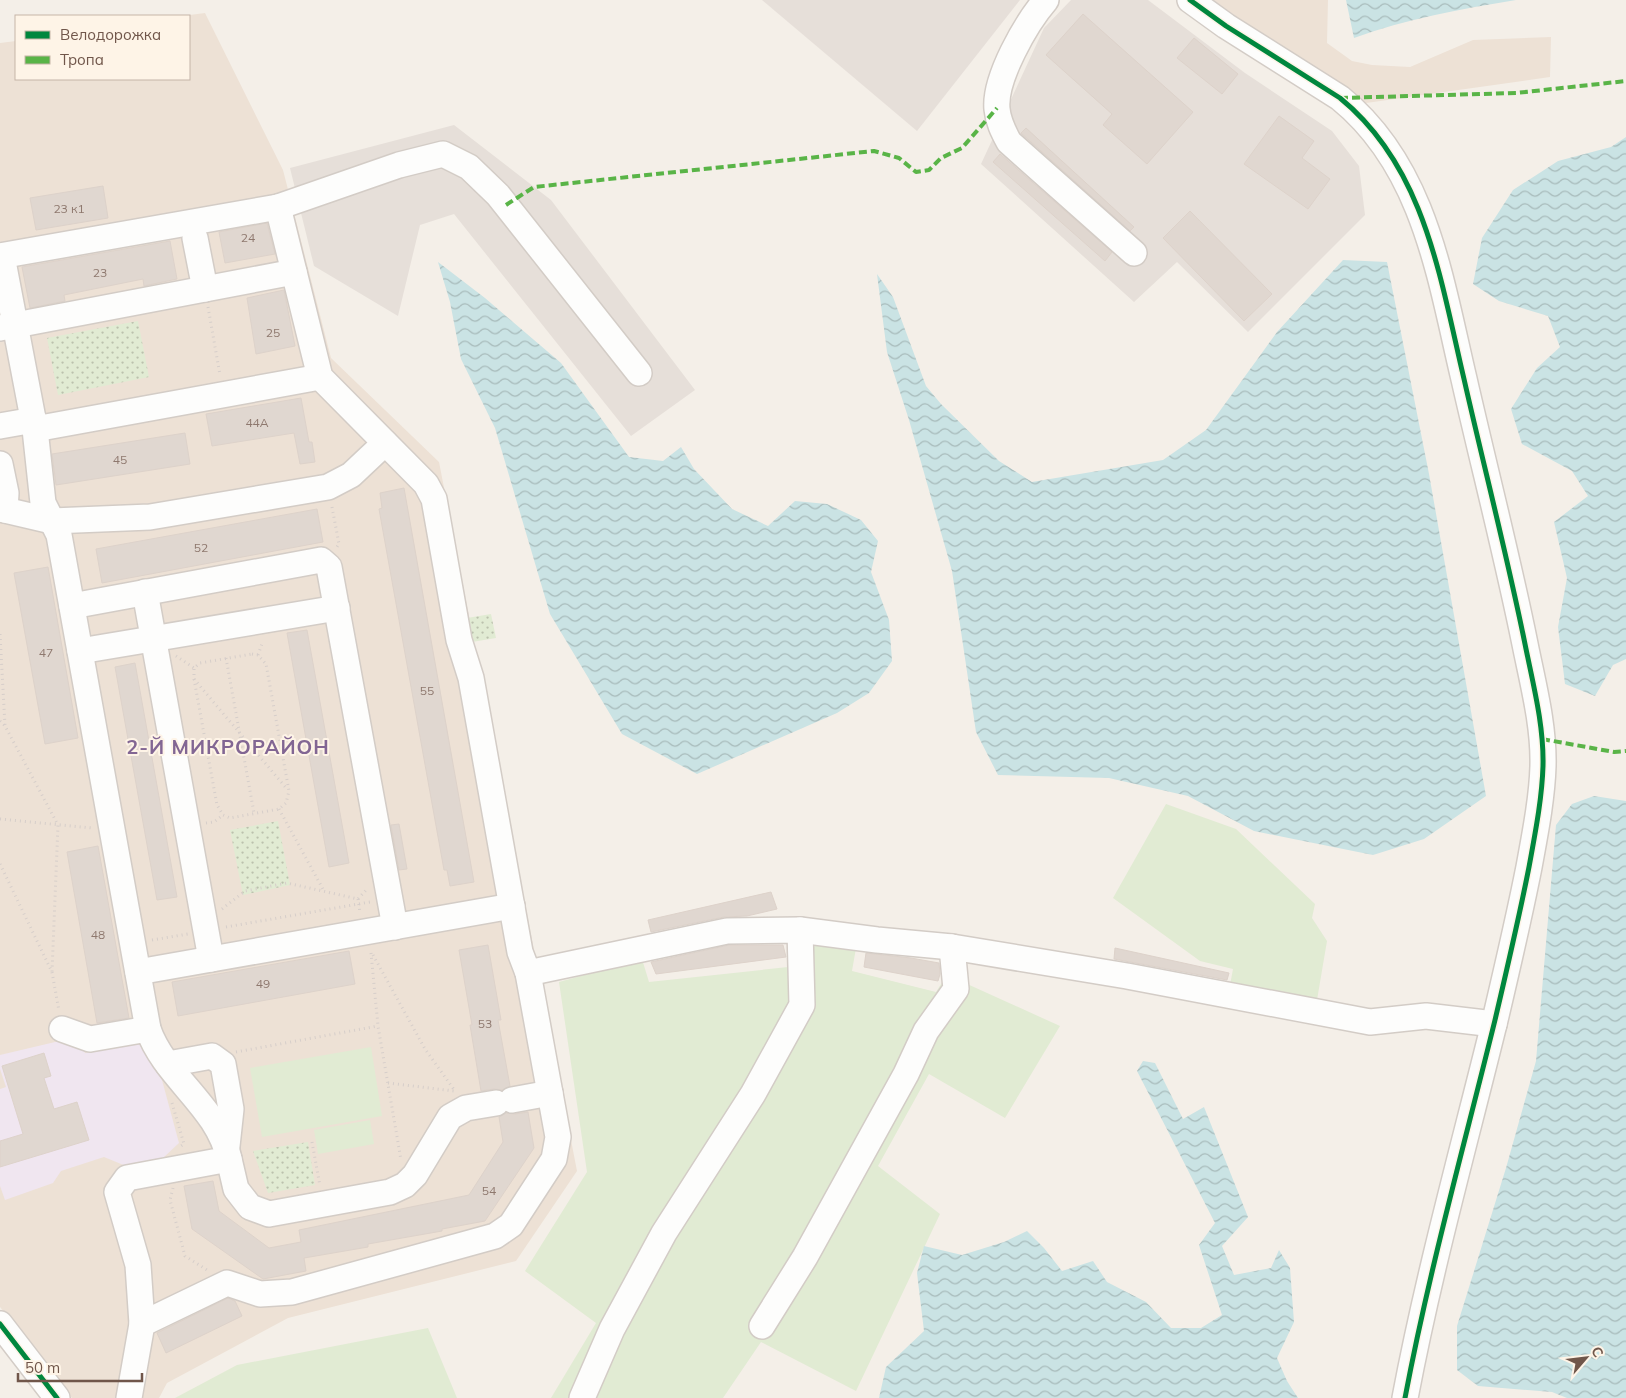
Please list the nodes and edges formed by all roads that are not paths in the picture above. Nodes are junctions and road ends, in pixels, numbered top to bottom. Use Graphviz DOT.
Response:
graph roads {
  1 [pos="1046,0"];
  2 [pos="1190,0"];
  3 [pos="278,207"];
  4 [pos="196,238"];
  5 [pos="1134,253"];
  6 [pos="1,256"];
  7 [pos="294,272"];
  8 [pos="205,290"];
  9 [pos="8,327"];
  10 [pos="639,373"];
  11 [pos="320,378"];
  12 [pos="34,425"];
  13 [pos="0,426"];
  14 [pos="385,443"];
  15 [pos="0,464"];
  16 [pos="2,510"];
  17 [pos="52,521"];
  18 [pos="145,592"];
  19 [pos="72,606"];
  20 [pos="337,608"];
  21 [pos="153,639"];
  22 [pos="80,651"];
  23 [pos="512,906"];
  24 [pos="395,927"];
  25 [pos="800,930"];
  26 [pos="952,947"];
  27 [pos="211,959"];
  28 [pos="138,972"];
  29 [pos="528,973"];
  30 [pos="1494,1024"];
  31 [pos="62,1029"];
  32 [pos="148,1029"];
  33 [pos="168,1064"];
  34 [pos="550,1093"];
  35 [pos="228,1152"];
  36 [pos="0,1324"];
  37 [pos="142,1324"];
  38 [pos="762,1326"];
  39 [pos="57,1398"];
  40 [pos="128,1398"];
  41 [pos="582,1398"];
  42 [pos="1406,1398"];
  1 -- 5 [label="street"];
  2 -- 30 [label="street"];
  3 -- 6 [label="street"];
  3 -- 7 [label="street"];
  3 -- 10 [label="street"];
  4 -- 8 [label="street"];
  6 -- 9 [label="street"];
  7 -- 8 [label="street"];
  7 -- 11 [label="street"];
  8 -- 9 [label="street"];
  9 -- 12 [label="street"];
  11 -- 12 [label="street"];
  11 -- 14 [label="street"];
  12 -- 13 [label="street"];
  12 -- 17 [label="street"];
  14 -- 17 [label="street"];
  14 -- 23 [label="street"];
  15 -- 16 [label="street"];
  16 -- 17 [label="street"];
  17 -- 19 [label="street"];
  18 -- 19 [label="street"];
  18 -- 20 [label="street"];
  18 -- 21 [label="street"];
  19 -- 22 [label="street"];
  20 -- 21 [label="street"];
  20 -- 24 [label="street"];
  21 -- 22 [label="street"];
  21 -- 27 [label="street"];
  22 -- 28 [label="street"];
  23 -- 24 [label="street"];
  23 -- 29 [label="street"];
  24 -- 27 [label="street"];
  25 -- 26 [label="street"];
  25 -- 29 [label="street"];
  25 -- 41 [label="street"];
  26 -- 30 [label="street"];
  26 -- 38 [label="street"];
  27 -- 28 [label="street"];
  28 -- 32 [label="street"];
  29 -- 34 [label="street"];
  30 -- 42 [label="street"];
  31 -- 32 [label="street"];
  32 -- 33 [label="street"];
  33 -- 35 [label="street"];
  33 -- 35 [label="street"];
  34 -- 35 [label="street"];
  34 -- 37 [label="street"];
  35 -- 37 [label="street"];
  36 -- 39 [label="street"];
  37 -- 40 [label="street"];
}
